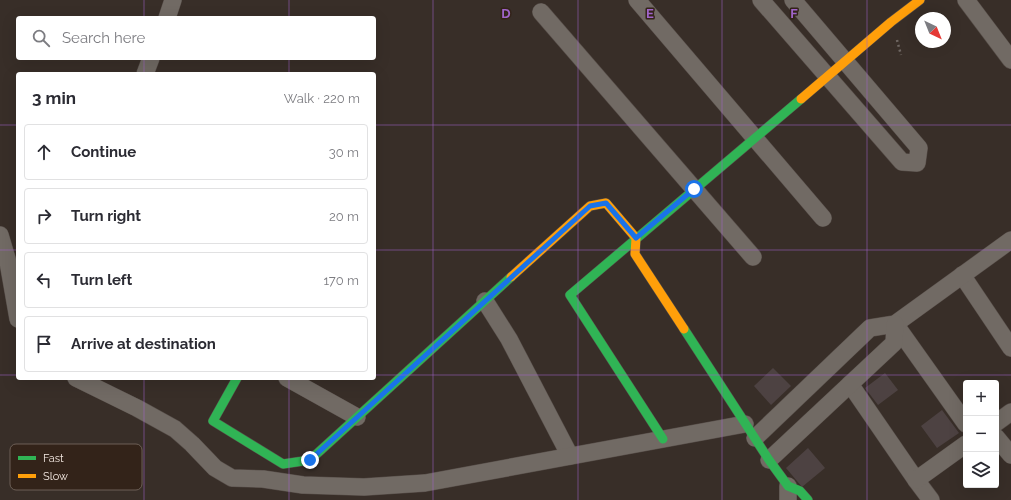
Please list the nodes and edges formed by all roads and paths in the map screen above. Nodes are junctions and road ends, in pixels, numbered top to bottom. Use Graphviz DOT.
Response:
graph roads {
  1 [pos="173,0"];
  2 [pos="637,0"];
  3 [pos="761,0"];
  4 [pos="793,0"];
  5 [pos="920,0"];
  6 [pos="966,0"];
  7 [pos="541,12"];
  8 [pos="167,16"];
  9 [pos="150,60"];
  10 [pos="1011,60"];
  11 [pos="845,61"];
  12 [pos="146,72"];
  13 [pos="827,76"];
  14 [pos="755,138"];
  15 [pos="694,189"];
  16 [pos="823,218"];
  17 [pos="0,237"];
  18 [pos="636,238"];
  19 [pos="1011,240"];
  20 [pos="753,257"];
  21 [pos="962,275"];
  22 [pos="485,301"];
  23 [pos="16,308"];
  24 [pos="895,324"];
  25 [pos="1011,348"];
  26 [pos="80,380"];
  27 [pos="236,380"];
  28 [pos="291,380"];
  29 [pos="850,384"];
  30 [pos="1011,412"];
  31 [pos="357,417"];
  32 [pos="963,420"];
  33 [pos="999,421"];
  34 [pos="745,424"];
  35 [pos="755,438"];
  36 [pos="663,439"];
  37 [pos="999,441"];
  38 [pos="963,446"];
  39 [pos="1011,455"];
  40 [pos="570,456"];
  41 [pos="769,460"];
  42 [pos="916,480"];
  43 [pos="788,493"];
  44 [pos="808,500"];
  45 [pos="931,500"];
  1 -- 8 [label="street"];
  2 -- 14 [label="street"];
  3 -- 13 [label="street"];
  4 -- 11 [label="street"];
  5 -- 11 [label="street"];
  6 -- 10 [label="street"];
  7 -- 15 [label="street"];
  9 -- 12 [label="street"];
  11 -- 13 [label="street"];
  11 -- 13 [label="street"];
  13 -- 14 [label="street"];
  14 -- 15 [label="street"];
  14 -- 16 [label="street"];
  15 -- 18 [label="street"];
  15 -- 20 [label="street"];
  17 -- 23 [label="street"];
  18 -- 22 [label="street"];
  18 -- 34 [label="street"];
  18 -- 36 [label="street"];
  19 -- 21 [label="street"];
  21 -- 24 [label="street"];
  21 -- 25 [label="street"];
  22 -- 31 [label="street"];
  22 -- 40 [label="street"];
  24 -- 29 [label="street"];
  24 -- 32 [label="street"];
  24 -- 35 [label="street"];
  26 -- 40 [label="street"];
  27 -- 31 [label="street"];
  28 -- 31 [label="street"];
  29 -- 41 [label="street"];
  29 -- 42 [label="street"];
  30 -- 33 [label="street"];
  34 -- 35 [label="street"];
  34 -- 36 [label="street"];
  35 -- 41 [label="street"];
  36 -- 40 [label="street"];
  37 -- 39 [label="street"];
  38 -- 42 [label="street"];
  41 -- 43 [label="street"];
  42 -- 45 [label="street"];
  43 -- 44 [label="street"];
}
